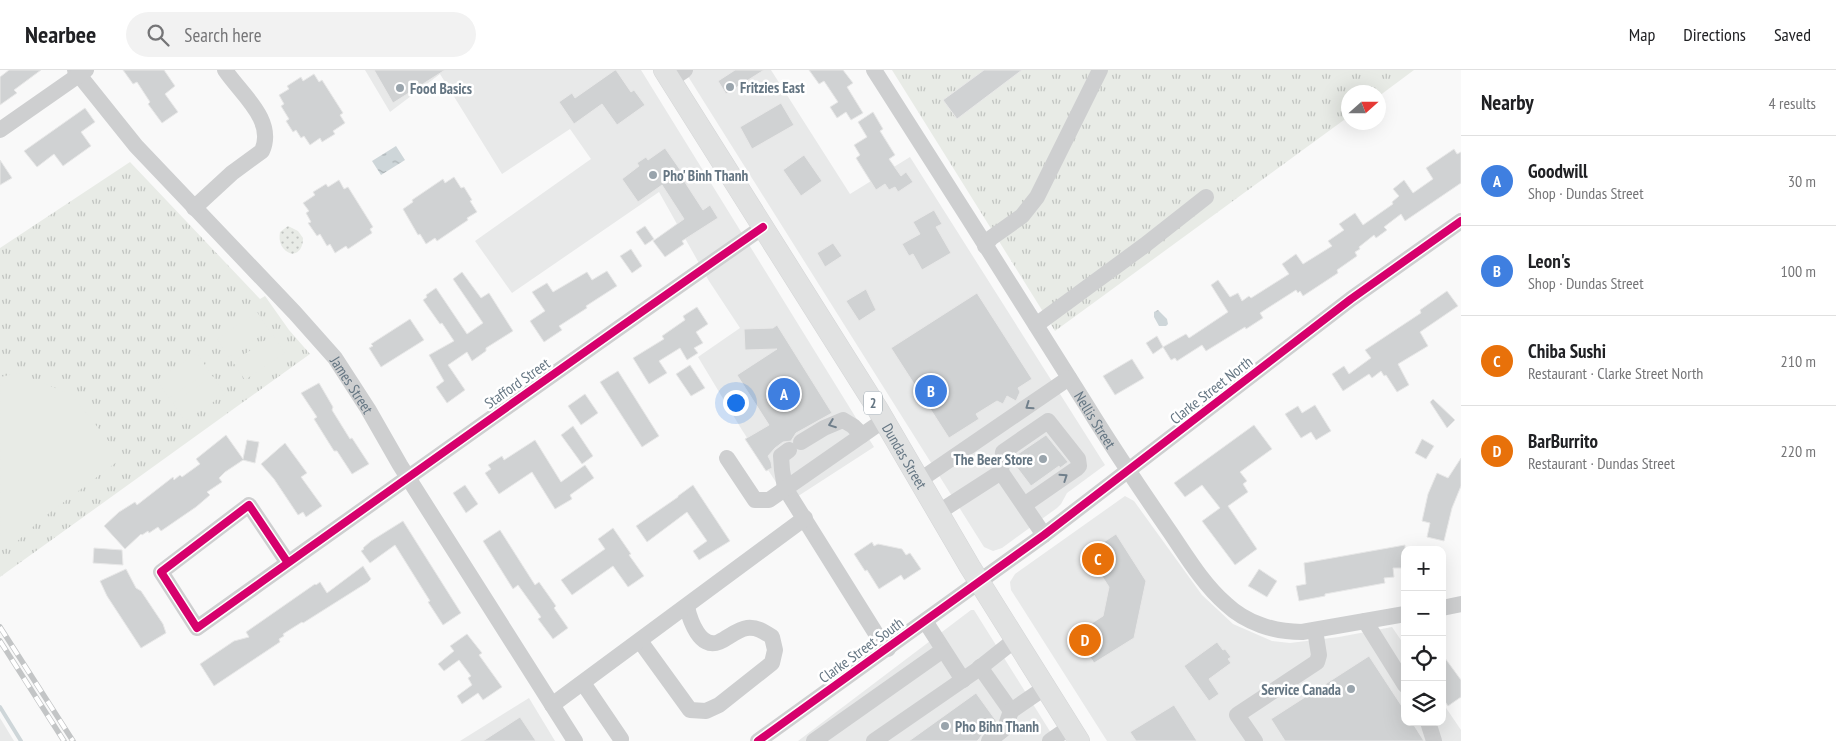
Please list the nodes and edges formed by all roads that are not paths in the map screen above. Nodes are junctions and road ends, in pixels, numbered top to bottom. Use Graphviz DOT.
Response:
graph roads {
  1 [pos="225,70"];
  2 [pos="874,70"];
  3 [pos="1100,70"];
  4 [pos="80,72"];
  5 [pos="673,73"];
  6 [pos="0,130"];
  7 [pos="1206,197"];
  8 [pos="194,208"];
  9 [pos="1461,221"];
  10 [pos="763,227"];
  11 [pos="986,246"];
  12 [pos="1036,325"];
  13 [pos="1069,378"];
  14 [pos="884,420"];
  15 [pos="862,436"];
  16 [pos="727,458"];
  17 [pos="1001,472"];
  18 [pos="1128,472"];
  19 [pos="408,476"];
  20 [pos="920,480"];
  21 [pos="786,488"];
  22 [pos="1024,505"];
  23 [pos="939,512"];
  24 [pos="805,518"];
  25 [pos="1044,535"];
  26 [pos="288,563"];
  27 [pos="979,581"];
  28 [pos="1461,604"];
  29 [pos="687,607"];
  30 [pos="1446,607"];
  31 [pos="1401,615"];
  32 [pos="1365,621"];
  33 [pos="925,622"];
  34 [pos="1315,630"];
  35 [pos="1016,639"];
  36 [pos="640,642"];
  37 [pos="888,649"];
  38 [pos="943,650"];
  39 [pos="980,667"];
  40 [pos="962,680"];
  41 [pos="1402,681"];
  42 [pos="583,683"];
  43 [pos="1046,687"];
  44 [pos="552,705"];
  45 [pos="1011,711"];
  46 [pos="1429,726"];
  47 [pos="1075,734"];
  48 [pos="621,739"];
  49 [pos="575,741"];
  50 [pos="759,741"];
  51 [pos="814,741"];
  52 [pos="874,741"];
  53 [pos="989,741"];
  54 [pos="1050,741"];
  55 [pos="1255,741"];
  56 [pos="1434,741"];
  1 -- 8 [label="street"];
  2 -- 11 [label="street, Nellis Street"];
  3 -- 11 [label="street"];
  4 -- 6 [label="street"];
  4 -- 8 [label="street, James Street"];
  5 -- 10 [label="main road, Dundas Street / 2"];
  7 -- 12 [label="street"];
  8 -- 19 [label="street, James Street"];
  9 -- 18 [label="street, Clarke Street North"];
  10 -- 14 [label="main road, Dundas Street / 2"];
  10 -- 19 [label="street, Stafford Street"];
  11 -- 12 [label="street, Nellis Street"];
  12 -- 13 [label="street, Nellis Street"];
  13 -- 18 [label="street, Nellis Street"];
  13 -- 20 [label="street, one-way"];
  14 -- 15 [label="street"];
  14 -- 20 [label="main road, Dundas Street / 2"];
  15 -- 21 [label="street"];
  15 -- 21 [label="street, one-way"];
  16 -- 21 [label="street"];
  17 -- 22 [label="street"];
  22 -- 17 [label="street, one-way"];
  17 -- 23 [label="street"];
  18 -- 25 [label="street, Clarke Street North"];
  18 -- 34 [label="street, Nellis Street"];
  19 -- 26 [label="street, Stafford Street"];
  19 -- 44 [label="street, James Street"];
  20 -- 23 [label="main road, Dundas Street / 2"];
  21 -- 24 [label="street"];
  22 -- 25 [label="street"];
  23 -- 27 [label="main road, Dundas Street / 2"];
  24 -- 29 [label="street"];
  24 -- 37 [label="street"];
  25 -- 27 [label="street, Clarke Street North"];
  26 -- 26 [label="street, Stafford Street"];
  27 -- 33 [label="street, Clarke Street South"];
  27 -- 35 [label="main road, Dundas Street / 2"];
  28 -- 30 [label="street"];
  29 -- 36 [label="street"];
  29 -- 36 [label="street"];
  31 -- 32 [label="street, Nellis Street"];
  32 -- 34 [label="street, Nellis Street"];
  32 -- 41 [label="street"];
  33 -- 37 [label="street, Clarke Street South"];
  33 -- 38 [label="street"];
  34 -- 55 [label="street"];
  35 -- 39 [label="street"];
  35 -- 43 [label="main road, Dundas Street / 2"];
  36 -- 42 [label="street"];
  37 -- 50 [label="street, Clarke Street South"];
  38 -- 40 [label="street"];
  38 -- 51 [label="street"];
  39 -- 40 [label="street"];
  39 -- 45 [label="street"];
  40 -- 52 [label="street"];
  42 -- 44 [label="street"];
  42 -- 48 [label="street"];
  43 -- 45 [label="street"];
  43 -- 47 [label="main road, Dundas Street / 2"];
  44 -- 49 [label="street, James Street"];
  45 -- 53 [label="street"];
  46 -- 56 [label="street"];
  47 -- 54 [label="street"];
}
